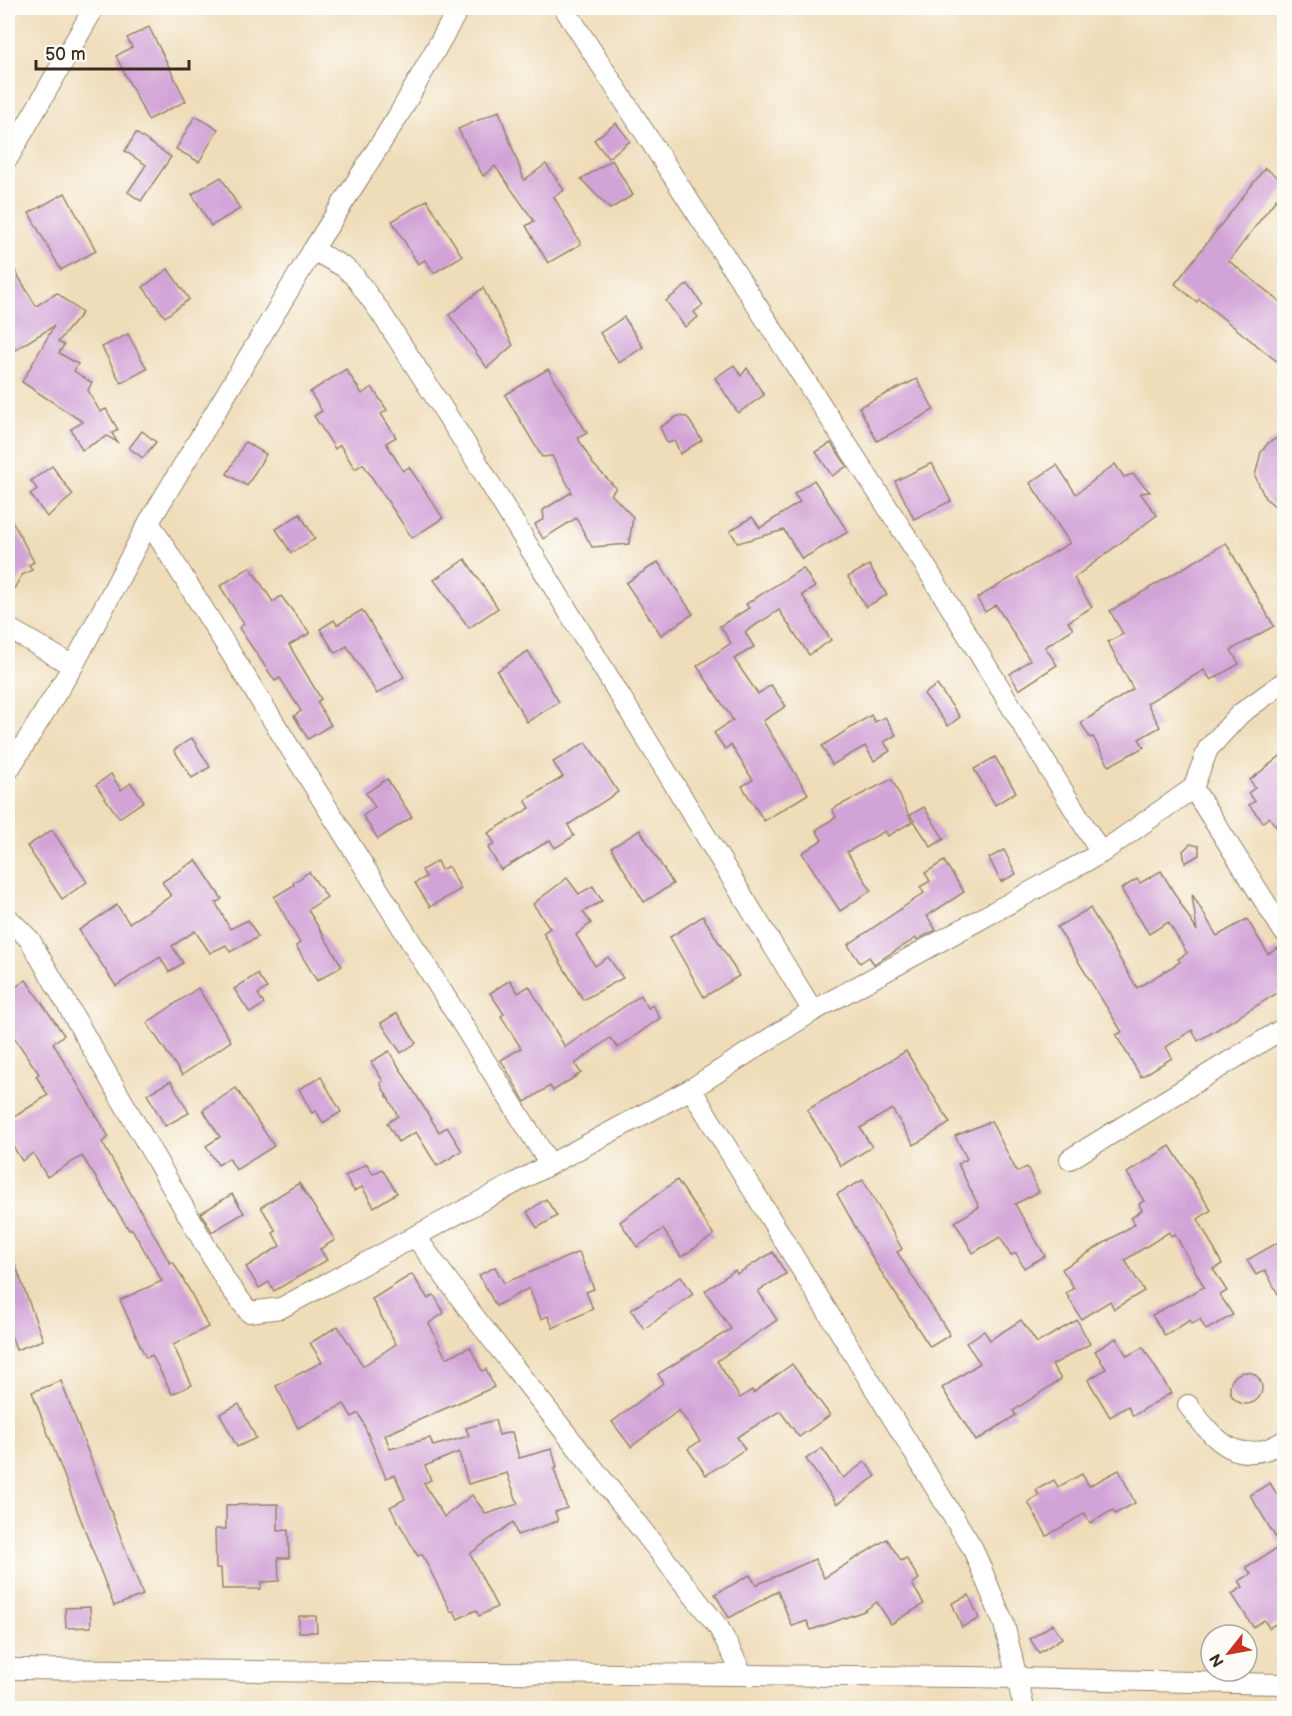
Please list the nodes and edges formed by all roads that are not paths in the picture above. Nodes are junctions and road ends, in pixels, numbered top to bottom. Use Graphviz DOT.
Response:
graph roads {
  1 [pos="94,8"];
  2 [pos="459,8"];
  3 [pos="564,8"];
  4 [pos="8,158"];
  5 [pos="313,250"];
  6 [pos="149,522"];
  7 [pos="8,628"];
  8 [pos="73,666"];
  9 [pos="1284,682"];
  10 [pos="8,771"];
  11 [pos="1193,788"];
  12 [pos="1101,853"];
  13 [pos="8,918"];
  14 [pos="1284,932"];
  15 [pos="813,1011"];
  16 [pos="1284,1028"];
  17 [pos="691,1089"];
  18 [pos="1070,1159"];
  19 [pos="549,1163"];
  20 [pos="415,1236"];
  21 [pos="1188,1405"];
  22 [pos="1284,1441"];
  23 [pos="8,1669"];
  24 [pos="743,1675"];
  25 [pos="1017,1678"];
  26 [pos="1284,1684"];
  27 [pos="1024,1708"];
  1 -- 4 [label="street"];
  2 -- 5 [label="street"];
  3 -- 12 [label="street"];
  5 -- 6 [label="street"];
  5 -- 15 [label="street"];
  6 -- 8 [label="street"];
  6 -- 19 [label="street"];
  7 -- 8 [label="street"];
  8 -- 10 [label="street"];
  9 -- 11 [label="street"];
  11 -- 12 [label="street"];
  11 -- 14 [label="street"];
  12 -- 15 [label="street"];
  13 -- 20 [label="street"];
  15 -- 17 [label="street"];
  16 -- 18 [label="street"];
  17 -- 19 [label="street"];
  17 -- 25 [label="street"];
  19 -- 20 [label="street"];
  20 -- 24 [label="street"];
  21 -- 22 [label="street"];
  23 -- 24 [label="street"];
  24 -- 25 [label="street"];
  25 -- 26 [label="street"];
  25 -- 27 [label="street"];
}
